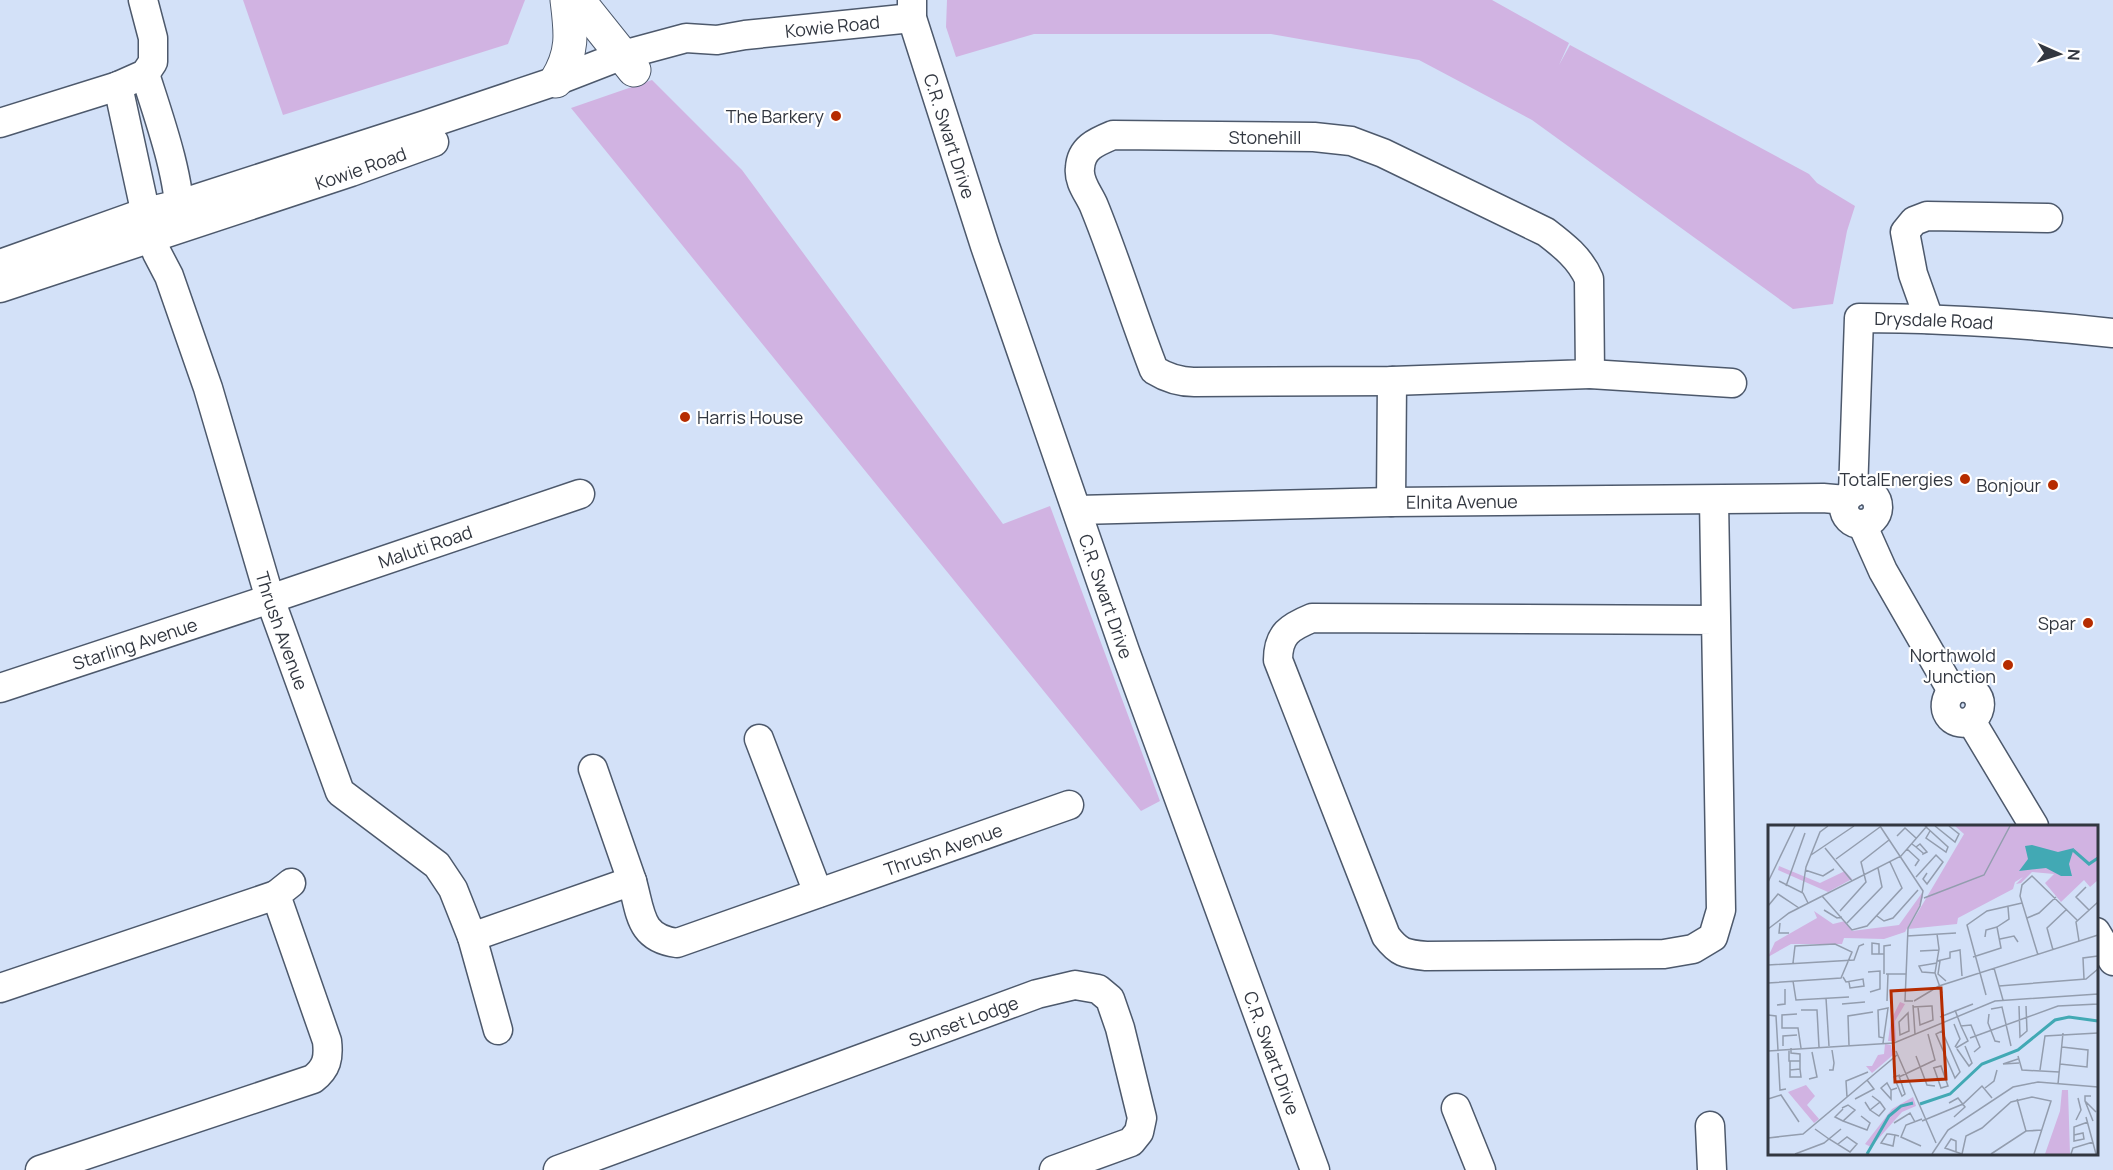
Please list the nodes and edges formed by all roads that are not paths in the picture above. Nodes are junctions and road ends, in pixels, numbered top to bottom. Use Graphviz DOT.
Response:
graph roads {
  1 [pos="143,0"];
  2 [pos="567,0"];
  3 [pos="578,0"];
  4 [pos="912,9"];
  5 [pos="628,63"];
  6 [pos="145,74"];
  7 [pos="556,81"];
  8 [pos="118,86"];
  9 [pos="0,123"];
  10 [pos="180,216"];
  11 [pos="2048,218"];
  12 [pos="149,225"];
  13 [pos="0,264"];
  14 [pos="169,276"];
  15 [pos="0,288"];
  16 [pos="1929,319"];
  17 [pos="2113,333"];
  18 [pos="1590,374"];
  19 [pos="1392,381"];
  20 [pos="1732,383"];
  21 [pos="580,494"];
  22 [pos="1849,496"];
  23 [pos="1714,500"];
  24 [pos="1391,502"];
  25 [pos="1078,510"];
  26 [pos="270,599"];
  27 [pos="1716,620"];
  28 [pos="0,688"];
  29 [pos="759,739"];
  30 [pos="593,769"];
  31 [pos="1069,805"];
  32 [pos="2033,825"];
  33 [pos="632,881"];
  34 [pos="818,893"];
  35 [pos="2098,934"];
  36 [pos="472,937"];
  37 [pos="2113,961"];
  38 [pos="0,988"];
  39 [pos="498,1030"];
  40 [pos="1456,1108"];
  41 [pos="1710,1126"];
  42 [pos="602,1163"];
  43 [pos="40,1170"];
  44 [pos="558,1170"];
  45 [pos="1054,1170"];
  46 [pos="1315,1170"];
  47 [pos="1481,1170"];
  48 [pos="1712,1170"];
  1 -- 6 [label="street"];
  2 -- 7 [label="street"];
  3 -- 5 [label="street"];
  4 -- 5 [label="street, Kowie Road"];
  4 -- 25 [label="street, C.R. Swart Drive"];
  5 -- 7 [label="street, Kowie Road"];
  5 -- 10 [label="street, Kowie Road"];
  6 -- 8 [label="street"];
  6 -- 10 [label="street"];
  7 -- 10 [label="street, Kowie Road"];
  8 -- 9 [label="street"];
  8 -- 12 [label="street, Thrush Avenue"];
  10 -- 12 [label="street, Kowie Road"];
  10 -- 14 [label="street"];
  11 -- 16 [label="street"];
  12 -- 13 [label="street, Kowie Road"];
  12 -- 14 [label="street, Thrush Avenue"];
  12 -- 15 [label="street, Kowie Road"];
  14 -- 26 [label="street, Thrush Avenue"];
  16 -- 17 [label="street, Drysdale Road"];
  16 -- 22 [label="street, Drysdale Road"];
  18 -- 19 [label="street, Stonehill"];
  18 -- 19 [label="street, Stonehill"];
  18 -- 20 [label="street"];
  19 -- 24 [label="street"];
  21 -- 26 [label="street, Maluti Road"];
  22 -- 23 [label="street, Elnita Avenue"];
  22 -- 32 [label="street"];
  23 -- 24 [label="street, Elnita Avenue"];
  23 -- 27 [label="street"];
  24 -- 25 [label="street, Elnita Avenue"];
  25 -- 46 [label="street, C.R. Swart Drive"];
  26 -- 28 [label="street, Starling Avenue"];
  26 -- 36 [label="street, Thrush Avenue"];
  27 -- 27 [label="street"];
  29 -- 34 [label="street"];
  30 -- 33 [label="street, Thrush Avenue"];
  31 -- 34 [label="street, Thrush Avenue"];
  33 -- 34 [label="street, Thrush Avenue"];
  33 -- 36 [label="street"];
  35 -- 37 [label="street"];
  36 -- 39 [label="street, Thrush Avenue"];
  38 -- 43 [label="street"];
  40 -- 47 [label="street"];
  41 -- 48 [label="street"];
  42 -- 44 [label="street, Sunset Lodge"];
  42 -- 45 [label="street, Sunset Lodge"];
}
